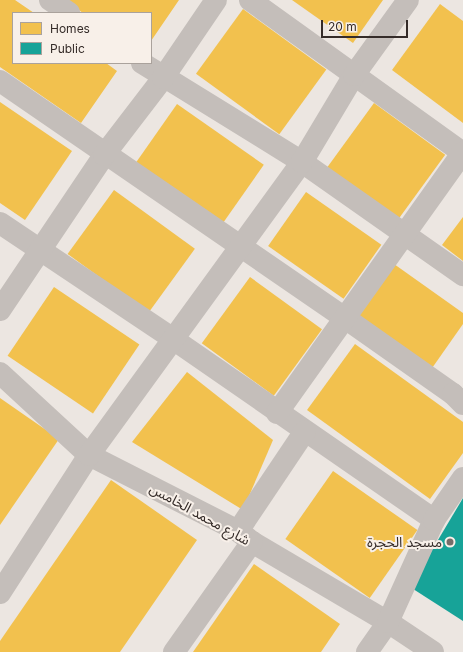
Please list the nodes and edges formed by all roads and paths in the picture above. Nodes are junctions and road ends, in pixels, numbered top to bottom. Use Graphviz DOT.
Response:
graph roads {
  1 [pos="50,0"];
  2 [pos="216,0"];
  3 [pos="250,0"];
  4 [pos="408,0"];
  5 [pos="68,12"];
  6 [pos="143,64"];
  7 [pos="354,75"];
  8 [pos="163,78"];
  9 [pos="0,81"];
  10 [pos="463,153"];
  11 [pos="104,155"];
  12 [pos="302,162"];
  13 [pos="0,223"];
  14 [pos="404,235"];
  15 [pos="241,248"];
  16 [pos="39,250"];
  17 [pos="463,275"];
  18 [pos="0,310"];
  19 [pos="345,318"];
  20 [pos="173,339"];
  21 [pos="0,373"];
  22 [pos="460,393"];
  23 [pos="277,412"];
  24 [pos="305,431"];
  25 [pos="90,455"];
  26 [pos="463,478"];
  27 [pos="434,520"];
  28 [pos="245,537"];
  29 [pos="0,593"];
  30 [pos="388,622"];
  31 [pos="174,652"];
  32 [pos="367,652"];
  33 [pos="433,652"];
  1 -- 5 [label="street"];
  2 -- 8 [label="street"];
  3 -- 7 [label="street"];
  4 -- 7 [label="street"];
  6 -- 8 [label="street"];
  7 -- 10 [label="street"];
  7 -- 12 [label="street"];
  8 -- 11 [label="street"];
  8 -- 12 [label="street"];
  9 -- 11 [label="street"];
  10 -- 14 [label="street"];
  11 -- 15 [label="street"];
  11 -- 16 [label="street"];
  12 -- 14 [label="street"];
  12 -- 15 [label="street"];
  13 -- 16 [label="street"];
  14 -- 17 [label="street"];
  14 -- 19 [label="street"];
  15 -- 19 [label="street"];
  15 -- 20 [label="street"];
  16 -- 18 [label="street"];
  16 -- 20 [label="street"];
  19 -- 22 [label="street"];
  19 -- 23 [label="street"];
  20 -- 23 [label="street"];
  20 -- 25 [label="street"];
  21 -- 25 [label="street, شارع محمد الخامس"];
  23 -- 24 [label="street"];
  24 -- 27 [label="street"];
  24 -- 28 [label="street"];
  25 -- 28 [label="street, شارع محمد الخامس"];
  25 -- 29 [label="street"];
  26 -- 27 [label="street"];
  27 -- 30 [label="street"];
  28 -- 30 [label="street, شارع محمد الخامس"];
  28 -- 31 [label="street"];
  30 -- 32 [label="street"];
  30 -- 33 [label="street, شارع محمد الخامس"];
}
